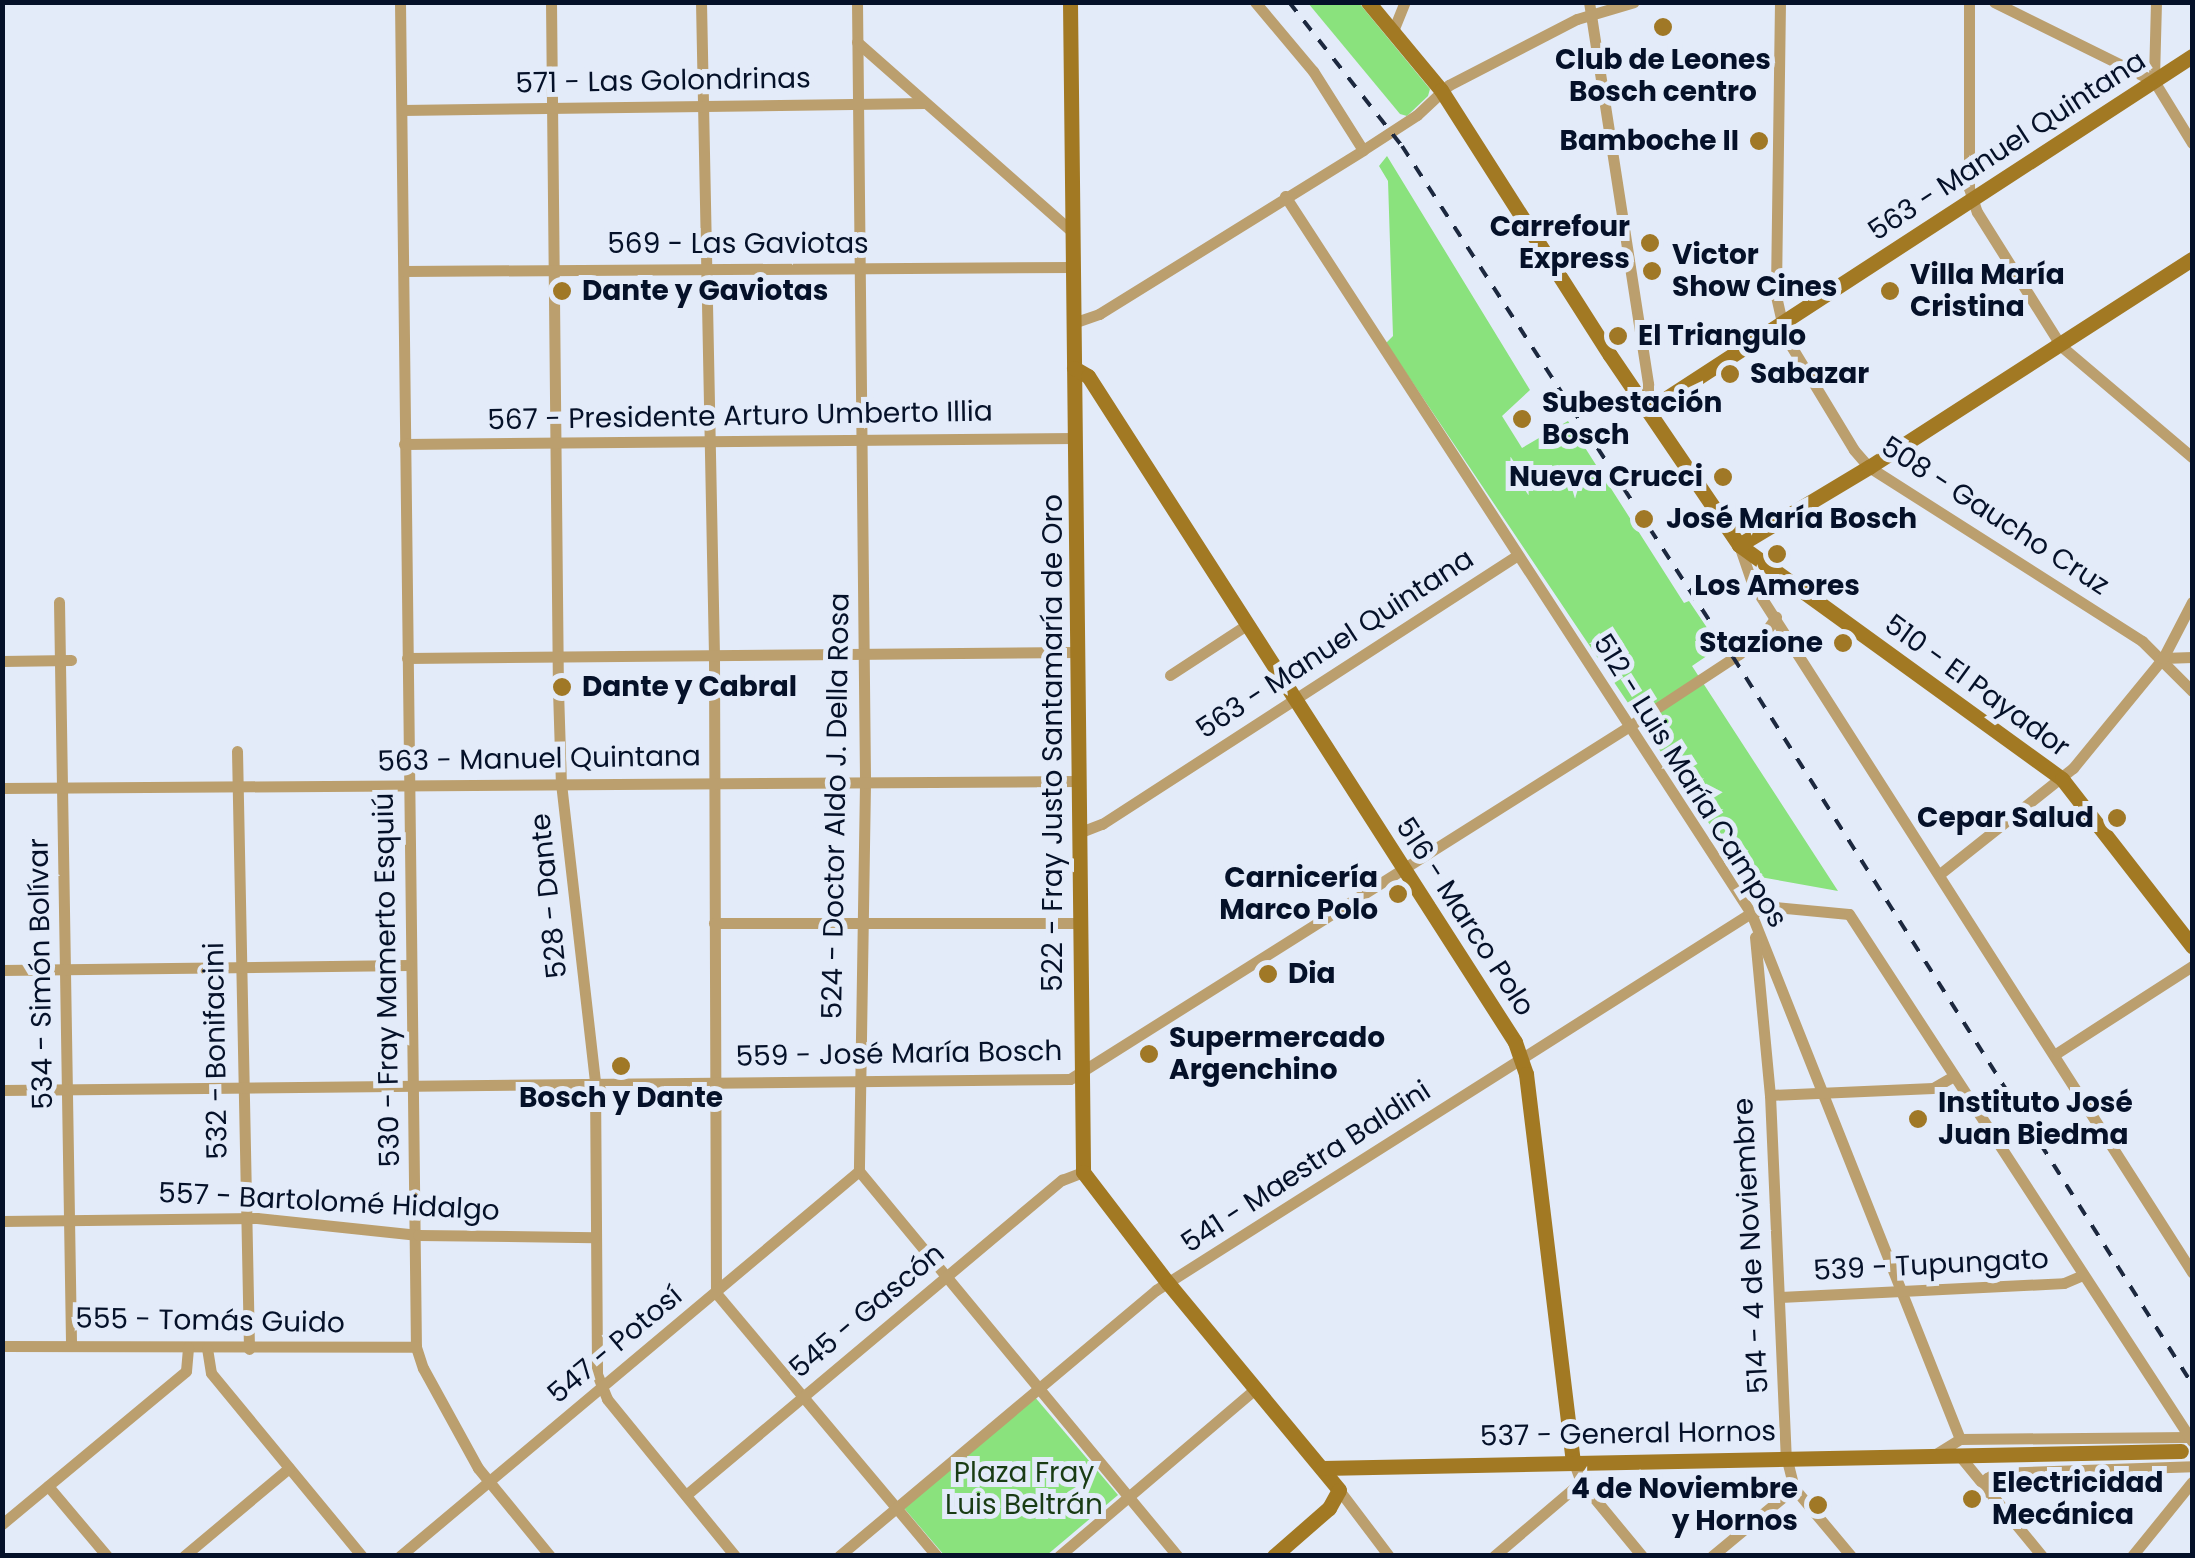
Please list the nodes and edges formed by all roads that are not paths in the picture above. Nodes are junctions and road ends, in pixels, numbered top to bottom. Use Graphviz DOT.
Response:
graph roads {
  1 [pos="400,2"];
  2 [pos="551,2"];
  3 [pos="701,2"];
  4 [pos="857,2"];
  5 [pos="1070,2"];
  6 [pos="1255,2"];
  7 [pos="1368,2"];
  8 [pos="1405,2"];
  9 [pos="1634,2"];
  10 [pos="1780,2"];
  11 [pos="1969,2"];
  12 [pos="1994,2"];
  13 [pos="2156,2"];
  14 [pos="1590,8"];
  15 [pos="1393,31"];
  16 [pos="856,42"];
  17 [pos="2192,56"];
  18 [pos="2154,81"];
  19 [pos="1441,90"];
  20 [pos="857,103"];
  21 [pos="925,103"];
  22 [pos="700,104"];
  23 [pos="551,108"];
  24 [pos="402,110"];
  25 [pos="2192,143"];
  26 [pos="1363,150"];
  27 [pos="1285,196"];
  28 [pos="1971,199"];
  29 [pos="1070,230"];
  30 [pos="2192,259"];
  31 [pos="1072,267"];
  32 [pos="860,268"];
  33 [pos="708,269"];
  34 [pos="553,270"];
  35 [pos="404,271"];
  36 [pos="1073,323"];
  37 [pos="1780,323"];
  38 [pos="2061,346"];
  39 [pos="1074,368"];
  40 [pos="1648,410"];
  41 [pos="1075,438"];
  42 [pos="861,440"];
  43 [pos="710,442"];
  44 [pos="404,444"];
  45 [pos="555,444"];
  46 [pos="2192,456"];
  47 [pos="1869,468"];
  48 [pos="1739,545"];
  49 [pos="1517,556"];
  50 [pos="59,602"];
  51 [pos="2192,602"];
  52 [pos="1776,617"];
  53 [pos="1248,624"];
  54 [pos="1076,652"];
  55 [pos="864,654"];
  56 [pos="557,656"];
  57 [pos="714,656"];
  58 [pos="2192,656"];
  59 [pos="407,658"];
  60 [pos="2164,658"];
  61 [pos="65,660"];
  62 [pos="2,661"];
  63 [pos="1170,675"];
  64 [pos="2192,691"];
  65 [pos="1296,699"];
  66 [pos="1628,727"];
  67 [pos="236,751"];
  68 [pos="2062,779"];
  69 [pos="1077,781"];
  70 [pos="713,782"];
  71 [pos="865,783"];
  72 [pos="561,784"];
  73 [pos="236,786"];
  74 [pos="408,786"];
  75 [pos="2,788"];
  76 [pos="64,788"];
  77 [pos="1078,833"];
  78 [pos="1404,870"];
  79 [pos="1941,873"];
  80 [pos="1750,913"];
  81 [pos="714,923"];
  82 [pos="862,923"];
  83 [pos="1078,923"];
  84 [pos="2192,946"];
  85 [pos="409,965"];
  86 [pos="239,966"];
  87 [pos="2192,966"];
  88 [pos="2,970"];
  89 [pos="66,970"];
  90 [pos="2057,1053"];
  91 [pos="1522,1058"];
  92 [pos="1081,1076"];
  93 [pos="1954,1076"];
  94 [pos="857,1080"];
  95 [pos="595,1081"];
  96 [pos="713,1081"];
  97 [pos="413,1084"];
  98 [pos="242,1088"];
  99 [pos="2,1090"];
  100 [pos="67,1090"];
  101 [pos="1818,1092"];
  102 [pos="1770,1095"];
  103 [pos="859,1171"];
  104 [pos="1083,1172"];
  105 [pos="244,1218"];
  106 [pos="69,1220"];
  107 [pos="2,1221"];
  108 [pos="418,1235"];
  109 [pos="594,1237"];
  110 [pos="2192,1272"];
  111 [pos="2083,1274"];
  112 [pos="945,1278"];
  113 [pos="1168,1283"];
  114 [pos="1897,1290"];
  115 [pos="716,1293"];
  116 [pos="1780,1297"];
  117 [pos="71,1344"];
  118 [pos="2,1346"];
  119 [pos="416,1347"];
  120 [pos="188,1348"];
  121 [pos="207,1348"];
  122 [pos="249,1349"];
  123 [pos="1038,1388"];
  124 [pos="601,1389"];
  125 [pos="1255,1389"];
  126 [pos="803,1398"];
  127 [pos="2188,1443"];
  128 [pos="1960,1447"];
  129 [pos="1786,1456"];
  130 [pos="1572,1460"];
  131 [pos="2192,1466"];
  132 [pos="289,1468"];
  133 [pos="1322,1468"];
  134 [pos="1581,1482"];
  135 [pos="2192,1482"];
  136 [pos="489,1483"];
  137 [pos="48,1486"];
  138 [pos="1794,1488"];
  139 [pos="1339,1490"];
  140 [pos="1988,1492"];
  141 [pos="686,1495"];
  142 [pos="1128,1497"];
  143 [pos="898,1507"];
  144 [pos="2,1524"];
  145 [pos="107,1556"];
  146 [pos="184,1556"];
  147 [pos="362,1556"];
  148 [pos="400,1556"];
  149 [pos="550,1556"];
  150 [pos="735,1556"];
  151 [pos="839,1556"];
  152 [pos="937,1556"];
  153 [pos="1059,1556"];
  154 [pos="1177,1556"];
  155 [pos="1274,1556"];
  156 [pos="1389,1556"];
  157 [pos="1494,1556"];
  158 [pos="1642,1556"];
  159 [pos="1712,1556"];
  160 [pos="1851,1556"];
  161 [pos="2042,1556"];
  162 [pos="2132,1556"];
  1 -- 24 [label="street, 530 - Fray Mamerto Esquiú"];
  2 -- 23 [label="street, 528 - Dante"];
  3 -- 22 [label="street"];
  4 -- 16 [label="street, 524 - Doctor Aldo J. Della Rosa"];
  5 -- 29 [label="street, 522 - Fray Justo Santamaría de Oro"];
  6 -- 26 [label="street"];
  7 -- 15 [label="street"];
  8 -- 15 [label="street"];
  9 -- 14 [label="street"];
  10 -- 37 [label="street"];
  11 -- 28 [label="street"];
  12 -- 18 [label="street"];
  13 -- 18 [label="street"];
  14 -- 19 [label="street"];
  14 -- 40 [label="street"];
  15 -- 19 [label="street"];
  16 -- 20 [label="street, 524 - Doctor Aldo J. Della Rosa"];
  16 -- 21 [label="street"];
  17 -- 18 [label="street, 563 - Manuel Quintana"];
  18 -- 25 [label="street"];
  18 -- 28 [label="street, 563 - Manuel Quintana"];
  19 -- 26 [label="street"];
  19 -- 40 [label="street"];
  20 -- 21 [label="street, 571 - Las Golondrinas"];
  20 -- 22 [label="street, 571 - Las Golondrinas"];
  20 -- 32 [label="street, 524 - Doctor Aldo J. Della Rosa"];
  21 -- 29 [label="street"];
  22 -- 23 [label="street, 571 - Las Golondrinas"];
  22 -- 33 [label="street"];
  23 -- 24 [label="street, 571 - Las Golondrinas"];
  23 -- 34 [label="street, 528 - Dante"];
  24 -- 35 [label="street, 530 - Fray Mamerto Esquiú"];
  26 -- 27 [label="street"];
  27 -- 36 [label="street"];
  27 -- 49 [label="street, 512 - Luis María Campos"];
  28 -- 37 [label="street, 563 - Manuel Quintana"];
  28 -- 38 [label="street"];
  29 -- 31 [label="street, 522 - Fray Justo Santamaría de Oro"];
  30 -- 38 [label="street"];
  31 -- 32 [label="street, 569 - Las Gaviotas"];
  31 -- 36 [label="street, 522 - Fray Justo Santamaría de Oro"];
  32 -- 33 [label="street, 569 - Las Gaviotas"];
  32 -- 42 [label="street, 524 - Doctor Aldo J. Della Rosa"];
  33 -- 34 [label="street, 569 - Las Gaviotas"];
  33 -- 43 [label="street"];
  34 -- 35 [label="street, 569 - Las Gaviotas"];
  34 -- 45 [label="street, 528 - Dante"];
  35 -- 44 [label="street, 530 - Fray Mamerto Esquiú"];
  36 -- 39 [label="street, 522 - Fray Justo Santamaría de Oro"];
  37 -- 40 [label="street, 563 - Manuel Quintana"];
  37 -- 47 [label="street, 508 - Gaucho Cruz"];
  38 -- 46 [label="street"];
  38 -- 47 [label="street"];
  39 -- 41 [label="street, 522 - Fray Justo Santamaría de Oro"];
  39 -- 53 [label="street, 516 - Marco Polo"];
  40 -- 48 [label="street"];
  41 -- 42 [label="street, 567 - Presidente Arturo Umberto Illia"];
  41 -- 54 [label="street, 522 - Fray Justo Santamaría de Oro"];
  42 -- 43 [label="street, 567 - Presidente Arturo Umberto Illia"];
  42 -- 55 [label="street, 524 - Doctor Aldo J. Della Rosa"];
  43 -- 45 [label="street, 567 - Presidente Arturo Umberto Illia"];
  43 -- 57 [label="street"];
  44 -- 45 [label="street, 567 - Presidente Arturo Umberto Illia"];
  44 -- 59 [label="street, 530 - Fray Mamerto Esquiú"];
  45 -- 56 [label="street, 528 - Dante"];
  47 -- 48 [label="street"];
  47 -- 60 [label="street, 508 - Gaucho Cruz"];
  48 -- 52 [label="street"];
  48 -- 68 [label="street, 510 - El Payador"];
  49 -- 65 [label="street, 563 - Manuel Quintana"];
  49 -- 66 [label="street, 512 - Luis María Campos"];
  50 -- 61 [label="street, 534 - Simón Bolívar"];
  51 -- 60 [label="street"];
  52 -- 66 [label="street, 559 - José María Bosch"];
  52 -- 79 [label="street"];
  53 -- 63 [label="street"];
  53 -- 65 [label="street, 516 - Marco Polo"];
  54 -- 55 [label="street"];
  54 -- 69 [label="street, 522 - Fray Justo Santamaría de Oro"];
  55 -- 57 [label="street"];
  55 -- 71 [label="street, 524 - Doctor Aldo J. Della Rosa"];
  56 -- 57 [label="street"];
  56 -- 59 [label="street"];
  56 -- 72 [label="street, 528 - Dante"];
  57 -- 70 [label="street"];
  58 -- 60 [label="street"];
  59 -- 74 [label="street, 530 - Fray Mamerto Esquiú"];
  60 -- 64 [label="street, 508 - Gaucho Cruz"];
  60 -- 68 [label="street"];
  61 -- 62 [label="street"];
  61 -- 76 [label="street, 534 - Simón Bolívar"];
  65 -- 77 [label="street, 563 - Manuel Quintana"];
  65 -- 78 [label="street, 516 - Marco Polo"];
  66 -- 78 [label="street, 559 - José María Bosch"];
  66 -- 80 [label="street, 512 - Luis María Campos"];
  67 -- 73 [label="street, 532 - Bonifacini"];
  68 -- 79 [label="street"];
  68 -- 84 [label="street, 510 - El Payador"];
  69 -- 71 [label="street, 563 - Manuel Quintana"];
  69 -- 77 [label="street, 522 - Fray Justo Santamaría de Oro"];
  70 -- 71 [label="street, 563 - Manuel Quintana"];
  70 -- 72 [label="street, 563 - Manuel Quintana"];
  70 -- 81 [label="street"];
  71 -- 82 [label="street, 524 - Doctor Aldo J. Della Rosa"];
  72 -- 74 [label="street, 563 - Manuel Quintana"];
  72 -- 95 [label="street, 528 - Dante"];
  73 -- 74 [label="street, 563 - Manuel Quintana"];
  73 -- 76 [label="street, 563 - Manuel Quintana"];
  73 -- 86 [label="street, 532 - Bonifacini"];
  74 -- 85 [label="street, 530 - Fray Mamerto Esquiú"];
  75 -- 76 [label="street, 563 - Manuel Quintana"];
  76 -- 89 [label="street, 534 - Simón Bolívar"];
  77 -- 83 [label="street, 522 - Fray Justo Santamaría de Oro"];
  78 -- 91 [label="street, 516 - Marco Polo"];
  78 -- 92 [label="street, 559 - José María Bosch"];
  79 -- 90 [label="street"];
  80 -- 91 [label="street, 541 - Maestra Baldini"];
  80 -- 93 [label="street, 541 - Maestra Baldini"];
  80 -- 101 [label="street, 512 - Luis María Campos"];
  80 -- 102 [label="street, 514 - 4 de Noviembre"];
  81 -- 82 [label="street"];
  81 -- 96 [label="street"];
  82 -- 83 [label="street"];
  82 -- 94 [label="street, 524 - Doctor Aldo J. Della Rosa"];
  83 -- 92 [label="street, 522 - Fray Justo Santamaría de Oro"];
  85 -- 86 [label="street"];
  85 -- 97 [label="street, 530 - Fray Mamerto Esquiú"];
  86 -- 89 [label="street"];
  86 -- 98 [label="street, 532 - Bonifacini"];
  87 -- 90 [label="street"];
  88 -- 89 [label="street"];
  89 -- 100 [label="street, 534 - Simón Bolívar"];
  90 -- 110 [label="street"];
  91 -- 113 [label="street, 541 - Maestra Baldini"];
  91 -- 130 [label="street, 516 - Marco Polo"];
  92 -- 94 [label="street, 559 - José María Bosch"];
  92 -- 104 [label="street, 522 - Fray Justo Santamaría de Oro"];
  93 -- 101 [label="street"];
  93 -- 111 [label="street"];
  94 -- 96 [label="street, 559 - José María Bosch"];
  94 -- 103 [label="street, 524 - Doctor Aldo J. Della Rosa"];
  95 -- 96 [label="street, 559 - José María Bosch"];
  95 -- 97 [label="street, 559 - José María Bosch"];
  95 -- 109 [label="street, 528 - Dante"];
  96 -- 115 [label="street"];
  97 -- 98 [label="street, 559 - José María Bosch"];
  97 -- 108 [label="street, 530 - Fray Mamerto Esquiú"];
  98 -- 100 [label="street, 559 - José María Bosch"];
  98 -- 105 [label="street, 532 - Bonifacini"];
  99 -- 100 [label="street, 559 - José María Bosch"];
  100 -- 106 [label="street, 534 - Simón Bolívar"];
  101 -- 102 [label="street"];
  101 -- 114 [label="street, 512 - Luis María Campos"];
  102 -- 116 [label="street, 514 - 4 de Noviembre"];
  103 -- 112 [label="street"];
  103 -- 115 [label="street, 547 - Potosí"];
  104 -- 112 [label="street, 545 - Gascón"];
  104 -- 113 [label="street"];
  105 -- 106 [label="street, 557 - Bartolomé Hidalgo"];
  105 -- 108 [label="street, 557 - Bartolomé Hidalgo"];
  105 -- 122 [label="street, 532 - Bonifacini"];
  106 -- 107 [label="street, 557 - Bartolomé Hidalgo"];
  106 -- 117 [label="street, 534 - Simón Bolívar"];
  108 -- 109 [label="street, 557 - Bartolomé Hidalgo"];
  108 -- 119 [label="street, 530 - Fray Mamerto Esquiú"];
  109 -- 124 [label="street, 528 - Dante"];
  111 -- 114 [label="street, 539 - Tupungato"];
  111 -- 127 [label="street"];
  112 -- 123 [label="street"];
  112 -- 126 [label="street, 545 - Gascón"];
  113 -- 123 [label="street, 541 - Maestra Baldini"];
  113 -- 125 [label="street"];
  114 -- 116 [label="street, 539 - Tupungato"];
  114 -- 128 [label="street, 512 - Luis María Campos"];
  115 -- 124 [label="street, 547 - Potosí"];
  115 -- 126 [label="street"];
  116 -- 129 [label="street, 514 - 4 de Noviembre"];
  117 -- 118 [label="street, 555 - Tomás Guido"];
  117 -- 120 [label="street, 555 - Tomás Guido"];
  119 -- 122 [label="street, 555 - Tomás Guido"];
  119 -- 136 [label="street, 530 - Fray Mamerto Esquiú"];
  120 -- 121 [label="street, 555 - Tomás Guido"];
  120 -- 137 [label="street"];
  121 -- 122 [label="street, 555 - Tomás Guido"];
  121 -- 132 [label="street"];
  123 -- 142 [label="street"];
  123 -- 143 [label="street, 541 - Maestra Baldini"];
  124 -- 136 [label="street, 547 - Potosí"];
  124 -- 141 [label="street"];
  125 -- 133 [label="street"];
  125 -- 142 [label="street"];
  126 -- 141 [label="street, 545 - Gascón"];
  126 -- 143 [label="street"];
  127 -- 128 [label="street, 537 - General Hornos"];
  127 -- 128 [label="street, 537 - General Hornos"];
  128 -- 129 [label="street, 537 - General Hornos"];
  128 -- 140 [label="street, 512 - Luis María Campos"];
  129 -- 130 [label="street, 537 - General Hornos"];
  129 -- 138 [label="street, 514 - 4 de Noviembre"];
  130 -- 133 [label="street, 537 - General Hornos"];
  130 -- 134 [label="street, 516 - Marco Polo"];
  131 -- 140 [label="street"];
  132 -- 146 [label="street"];
  132 -- 147 [label="street"];
  133 -- 139 [label="street"];
  134 -- 157 [label="street"];
  134 -- 158 [label="street, 516 - Marco Polo"];
  135 -- 162 [label="street"];
  136 -- 148 [label="street, 547 - Potosí"];
  136 -- 149 [label="street, 530 - Fray Mamerto Esquiú"];
  137 -- 144 [label="street"];
  137 -- 145 [label="street"];
  138 -- 159 [label="street"];
  138 -- 160 [label="street, 514 - 4 de Noviembre"];
  139 -- 155 [label="street"];
  139 -- 156 [label="street"];
  140 -- 161 [label="street, 512 - Luis María Campos"];
  141 -- 150 [label="street"];
  142 -- 153 [label="street"];
  142 -- 154 [label="street"];
  143 -- 151 [label="street, 541 - Maestra Baldini"];
  143 -- 152 [label="street"];
}
